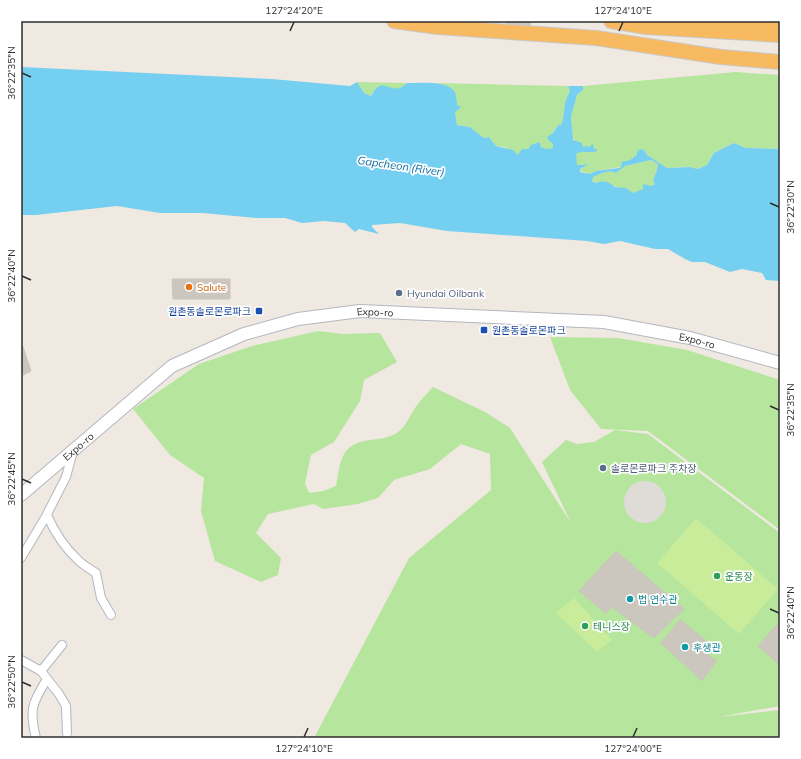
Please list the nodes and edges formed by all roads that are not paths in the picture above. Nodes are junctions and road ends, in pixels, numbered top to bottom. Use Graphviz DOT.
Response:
graph roads {
  1 [pos="394,21"];
  2 [pos="611,21"];
  3 [pos="698,21"];
  4 [pos="780,25"];
  5 [pos="780,35"];
  6 [pos="780,62"];
  7 [pos="780,363"];
  8 [pos="73,450"];
  9 [pos="21,495"];
  10 [pos="47,515"];
  11 [pos="21,558"];
  12 [pos="111,615"];
  13 [pos="62,645"];
  14 [pos="21,660"];
  15 [pos="41,671"];
  16 [pos="47,679"];
  17 [pos="67,733"];
  18 [pos="36,738"];
  1 -- 6 [label="highway"];
  2 -- 5 [label="highway"];
  3 -- 4 [label="highway"];
  7 -- 8 [label="main road, Expo-ro"];
  8 -- 9 [label="main road, Expo-ro"];
  8 -- 10 [label="street"];
  10 -- 11 [label="street"];
  10 -- 12 [label="street"];
  13 -- 15 [label="street"];
  14 -- 15 [label="street"];
  15 -- 16 [label="street"];
  16 -- 17 [label="street"];
  16 -- 18 [label="street"];
}
